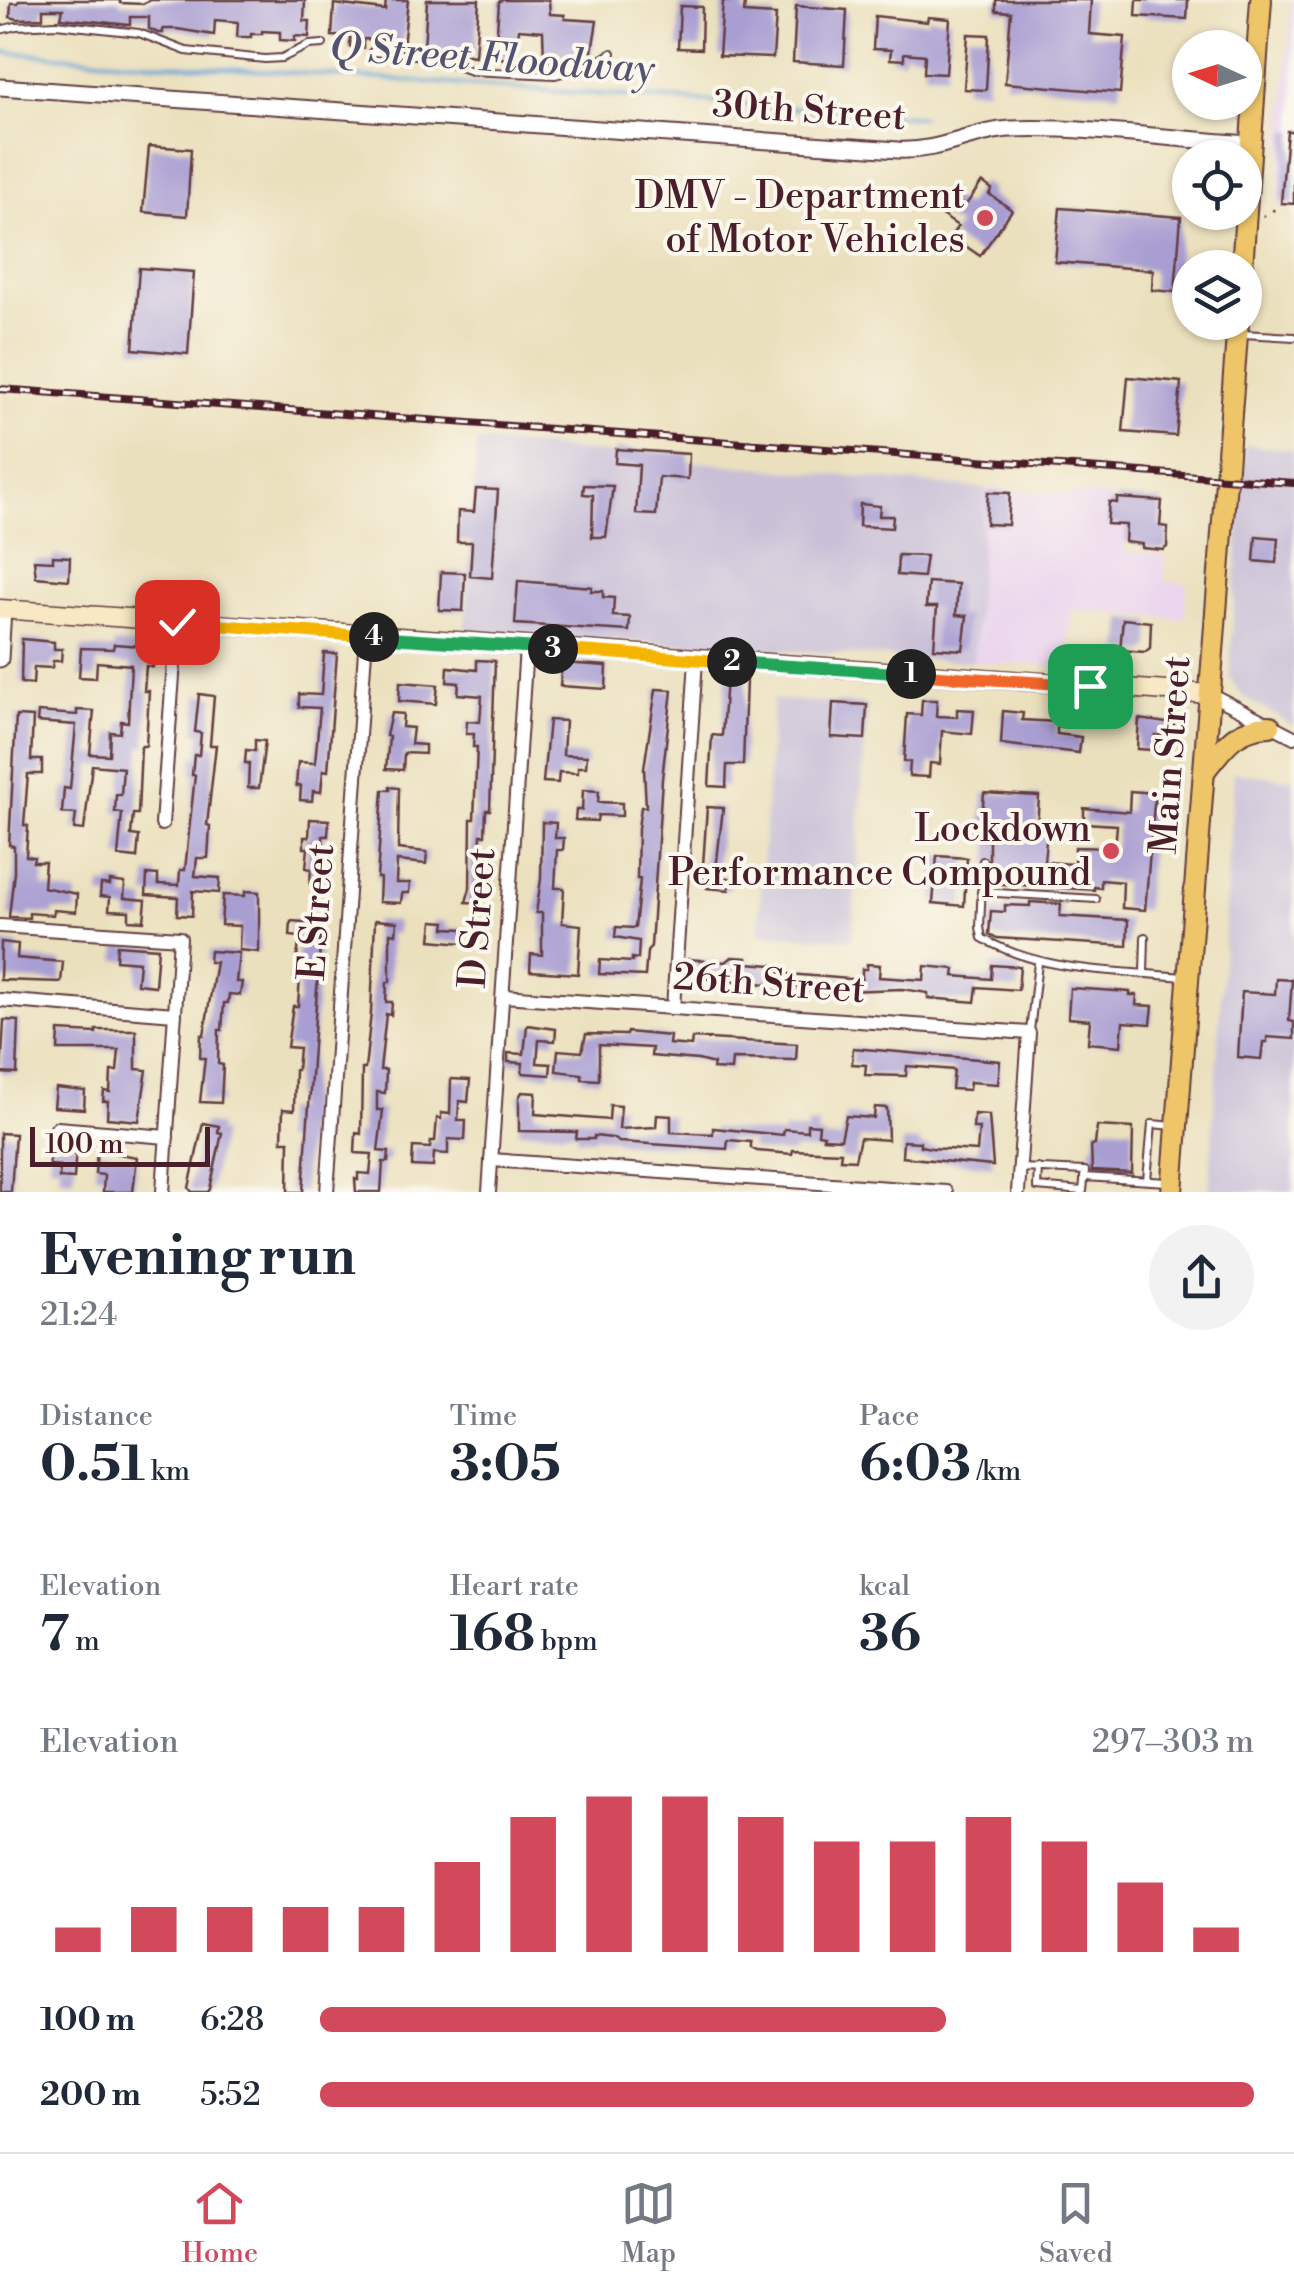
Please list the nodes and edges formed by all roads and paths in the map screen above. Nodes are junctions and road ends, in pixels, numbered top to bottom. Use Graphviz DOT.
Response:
graph roads {
  1 [pos="1261,0"];
  2 [pos="0,30"];
  3 [pos="323,44"];
  4 [pos="372,52"];
  5 [pos="612,53"];
  6 [pos="0,87"];
  7 [pos="1193,140"];
  8 [pos="1252,140"];
  9 [pos="1279,208"];
  10 [pos="1263,216"];
  11 [pos="1262,332"];
  12 [pos="1294,337"];
  13 [pos="1236,340"];
  14 [pos="2,609"];
  15 [pos="177,622"];
  16 [pos="366,636"];
  17 [pos="526,648"];
  18 [pos="0,659"];
  19 [pos="696,660"];
  20 [pos="1210,694"];
  21 [pos="1270,726"];
  22 [pos="1294,737"];
  23 [pos="1206,769"];
  24 [pos="162,824"];
  25 [pos="983,861"];
  26 [pos="981,892"];
  27 [pos="1096,899"];
  28 [pos="0,926"];
  29 [pos="1145,938"];
  30 [pos="1038,963"];
  31 [pos="1144,973"];
  32 [pos="1189,977"];
  33 [pos="503,996"];
  34 [pos="0,1000"];
  35 [pos="673,1008"];
  36 [pos="175,1014"];
  37 [pos="1030,1033"];
  38 [pos="1178,1126"];
  39 [pos="57,1128"];
  40 [pos="167,1137"];
  41 [pos="491,1160"];
  42 [pos="1020,1168"];
  43 [pos="1038,1168"];
  44 [pos="1084,1176"];
  45 [pos="1147,1180"];
  46 [pos="1173,1187"];
  47 [pos="163,1192"];
  48 [pos="327,1192"];
  49 [pos="489,1192"];
  50 [pos="946,1192"];
  51 [pos="1018,1192"];
  1 -- 8 [label="main road"];
  2 -- 3 [label="lane"];
  4 -- 5 [label="lane"];
  6 -- 7 [label="street, 30th Street"];
  9 -- 10 [label="path"];
  11 -- 12 [label="lane"];
  13 -- 20 [label="main road, Main Street"];
  14 -- 15 [label="main road"];
  14 -- 18 [label="street"];
  15 -- 16 [label="main road"];
  15 -- 24 [label="street"];
  16 -- 17 [label="main road"];
  16 -- 48 [label="street, E Street"];
  17 -- 19 [label="main road"];
  17 -- 33 [label="street, D Street"];
  19 -- 20 [label="main road"];
  19 -- 35 [label="street"];
  20 -- 21 [label="street"];
  20 -- 23 [label="main road, Main Street"];
  21 -- 22 [label="street"];
  21 -- 23 [label="main road"];
  23 -- 32 [label="main road, Main Street"];
  25 -- 26 [label="lane"];
  26 -- 27 [label="lane"];
  26 -- 30 [label="lane"];
  28 -- 36 [label="street"];
  29 -- 31 [label="lane"];
  30 -- 31 [label="lane"];
  30 -- 37 [label="lane"];
  31 -- 32 [label="lane"];
  32 -- 38 [label="main road, Main Street"];
  33 -- 35 [label="street, 26th Street"];
  33 -- 41 [label="street, D Street"];
  34 -- 36 [label="street"];
  35 -- 37 [label="street, 26th Street"];
  36 -- 40 [label="street"];
  37 -- 42 [label="street"];
  38 -- 45 [label="lane"];
  38 -- 46 [label="main road, Main Street"];
  39 -- 40 [label="street"];
  40 -- 47 [label="street"];
  41 -- 49 [label="street, D Street"];
  41 -- 50 [label="street"];
  42 -- 43 [label="lane"];
  42 -- 51 [label="street"];
  43 -- 44 [label="lane"];
  43 -- 44 [label="lane"];
  44 -- 45 [label="lane"];
  45 -- 46 [label="lane"];
}
